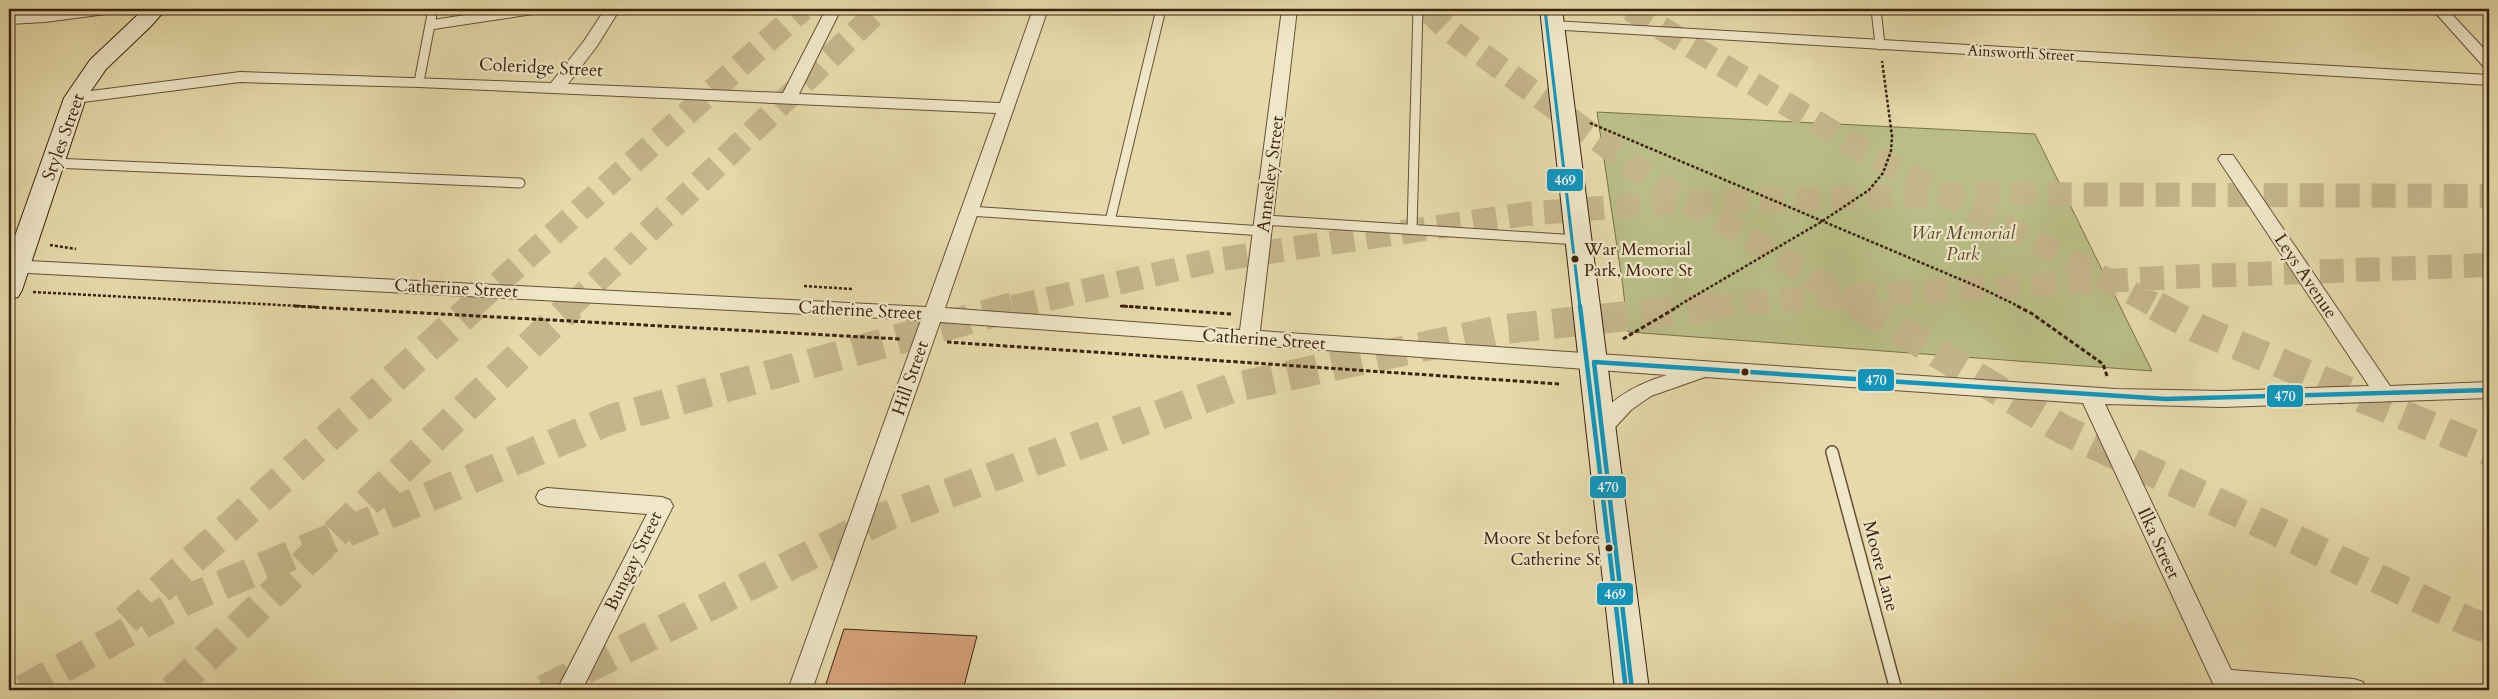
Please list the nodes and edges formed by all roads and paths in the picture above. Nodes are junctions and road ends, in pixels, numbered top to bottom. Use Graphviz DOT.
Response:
graph roads {
  1 [pos="106,9"];
  2 [pos="155,9"];
  3 [pos="433,9"];
  4 [pos="536,9"];
  5 [pos="612,9"];
  6 [pos="834,9"];
  7 [pos="1040,9"];
  8 [pos="1161,9"];
  9 [pos="1290,9"];
  10 [pos="1418,9"];
  11 [pos="1876,9"];
  12 [pos="2439,9"];
  13 [pos="1552,17"];
  14 [pos="9,19"];
  15 [pos="430,25"];
  16 [pos="1880,45"];
  17 [pos="2489,63"];
  18 [pos="2489,80"];
  19 [pos="419,82"];
  20 [pos="556,88"];
  21 [pos="75,98"];
  22 [pos="788,100"];
  23 [pos="1005,108"];
  24 [pos="1590,123"];
  25 [pos="2227,159"];
  26 [pos="53,163"];
  27 [pos="520,183"];
  28 [pos="969,211"];
  29 [pos="1110,221"];
  30 [pos="1821,222"];
  31 [pos="1263,225"];
  32 [pos="1412,229"];
  33 [pos="1579,240"];
  34 [pos="17,279"];
  35 [pos="933,314"];
  36 [pos="1249,338"];
  37 [pos="1623,339"];
  38 [pos="924,340"];
  39 [pos="1594,362"];
  40 [pos="1710,370"];
  41 [pos="2107,377"];
  42 [pos="1560,384"];
  43 [pos="2489,390"];
  44 [pos="2384,393"];
  45 [pos="2090,396"];
  46 [pos="1602,428"];
  47 [pos="1832,452"];
  48 [pos="547,497"];
  49 [pos="2226,685"];
  50 [pos="569,690"];
  51 [pos="800,690"];
  52 [pos="1632,690"];
  53 [pos="1896,690"];
  54 [pos="2354,690"];
  1 -- 14 [label="street"];
  2 -- 21 [label="main road, Styles Street"];
  3 -- 15 [label="lane"];
  4 -- 15 [label="lane"];
  5 -- 20 [label="street"];
  6 -- 22 [label="street"];
  7 -- 23 [label="street, Hill Street"];
  8 -- 29 [label="lane"];
  9 -- 31 [label="street, Annesley Street"];
  10 -- 32 [label="lane"];
  11 -- 16 [label="lane"];
  12 -- 17 [label="street"];
  13 -- 16 [label="street, Ainsworth Street"];
  13 -- 33 [label="main road"];
  15 -- 19 [label="lane"];
  16 -- 18 [label="street, Ainsworth Street"];
  16 -- 30 [label="path"];
  19 -- 20 [label="street, Coleridge Street"];
  19 -- 21 [label="street, Coleridge Street"];
  20 -- 22 [label="street, Coleridge Street"];
  21 -- 26 [label="main road, Styles Street"];
  22 -- 23 [label="street, Coleridge Street"];
  23 -- 28 [label="street, Hill Street"];
  24 -- 30 [label="path"];
  25 -- 44 [label="street, Leys Avenue"];
  26 -- 27 [label="lane"];
  26 -- 34 [label="main road, Styles Street"];
  28 -- 29 [label="lane"];
  28 -- 35 [label="street, Hill Street"];
  29 -- 31 [label="lane"];
  30 -- 37 [label="path"];
  30 -- 41 [label="path"];
  31 -- 32 [label="lane"];
  31 -- 36 [label="street, Annesley Street"];
  32 -- 33 [label="lane"];
  33 -- 39 [label="main road"];
  34 -- 35 [label="street, Catherine Street"];
  34 -- 38 [label="path, Catherine Street"];
  35 -- 36 [label="street, Catherine Street"];
  35 -- 38 [label="street, Hill Street"];
  36 -- 39 [label="street, Catherine Street"];
  38 -- 42 [label="path, Catherine Street"];
  38 -- 51 [label="street, Hill Street"];
  39 -- 40 [label="street, Catherine Street"];
  39 -- 46 [label="main road"];
  40 -- 45 [label="street, Catherine Street"];
  40 -- 46 [label="street, Catherine Street"];
  43 -- 44 [label="street, Catherine Street"];
  44 -- 45 [label="street, Catherine Street"];
  45 -- 49 [label="street, Ilka Street"];
  46 -- 52 [label="main road"];
  47 -- 53 [label="lane, Moore Lane"];
  48 -- 50 [label="street, Bungay Street"];
  49 -- 54 [label="street"];
}
